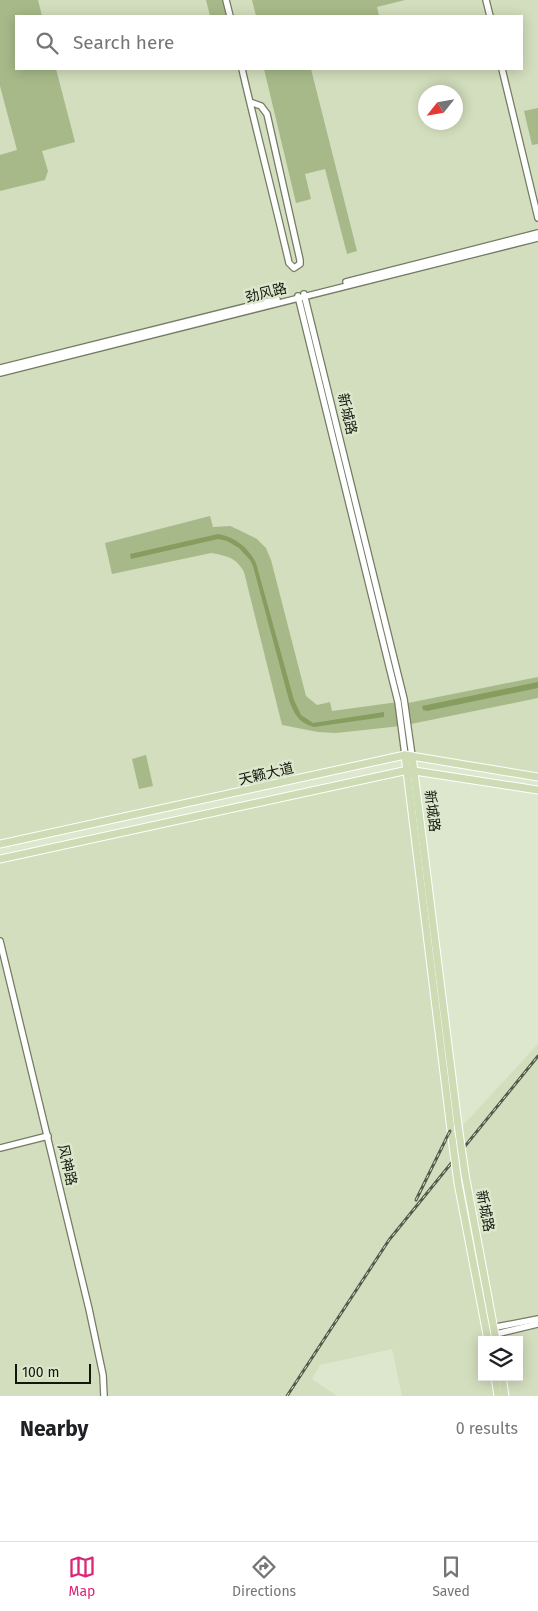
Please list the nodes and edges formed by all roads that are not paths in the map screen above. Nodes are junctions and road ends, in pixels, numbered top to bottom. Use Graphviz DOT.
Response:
graph roads {
  1 [pos="226,0"];
  2 [pos="486,0"];
  3 [pos="230,15"];
  4 [pos="490,15"];
  5 [pos="242,70"];
  6 [pos="502,70"];
  7 [pos="250,102"];
  8 [pos="538,218"];
  9 [pos="538,233"];
  10 [pos="538,238"];
  11 [pos="301,295"];
  12 [pos="0,368"];
  13 [pos="0,373"];
  14 [pos="408,756"];
  15 [pos="411,770"];
  16 [pos="538,778"];
  17 [pos="538,790"];
  18 [pos="0,844"];
  19 [pos="0,858"];
  20 [pos="0,942"];
  21 [pos="48,1136"];
  22 [pos="0,1148"];
  23 [pos="538,1319"];
  24 [pos="538,1324"];
  25 [pos="491,1334"];
  26 [pos="496,1381"];
  27 [pos="503,1381"];
  28 [pos="104,1396"];
  29 [pos="498,1396"];
  30 [pos="505,1396"];
  1 -- 3 [label="street"];
  2 -- 4 [label="street"];
  5 -- 7 [label="street"];
  6 -- 8 [label="street"];
  7 -- 7 [label="street"];
  9 -- 11 [label="street, 劲风路"];
  10 -- 11 [label="street, 劲风路"];
  11 -- 12 [label="street, 劲风路"];
  11 -- 13 [label="street, 劲风路"];
  11 -- 14 [label="street, 新城路"];
  14 -- 15 [label="main road, 新城路"];
  14 -- 16 [label="main road, 天籁大道"];
  14 -- 18 [label="main road, 天籁大道"];
  15 -- 17 [label="main road, 天籁大道"];
  15 -- 19 [label="main road, 天籁大道"];
  15 -- 25 [label="main road, 新城路, bridge"];
  15 -- 25 [label="main road, 新城路, bridge"];
  20 -- 21 [label="street, 风神路"];
  21 -- 22 [label="street"];
  21 -- 28 [label="street, 风神路"];
  23 -- 25 [label="street"];
  24 -- 25 [label="street"];
  26 -- 29 [label="main road"];
  27 -- 30 [label="main road"];
}
